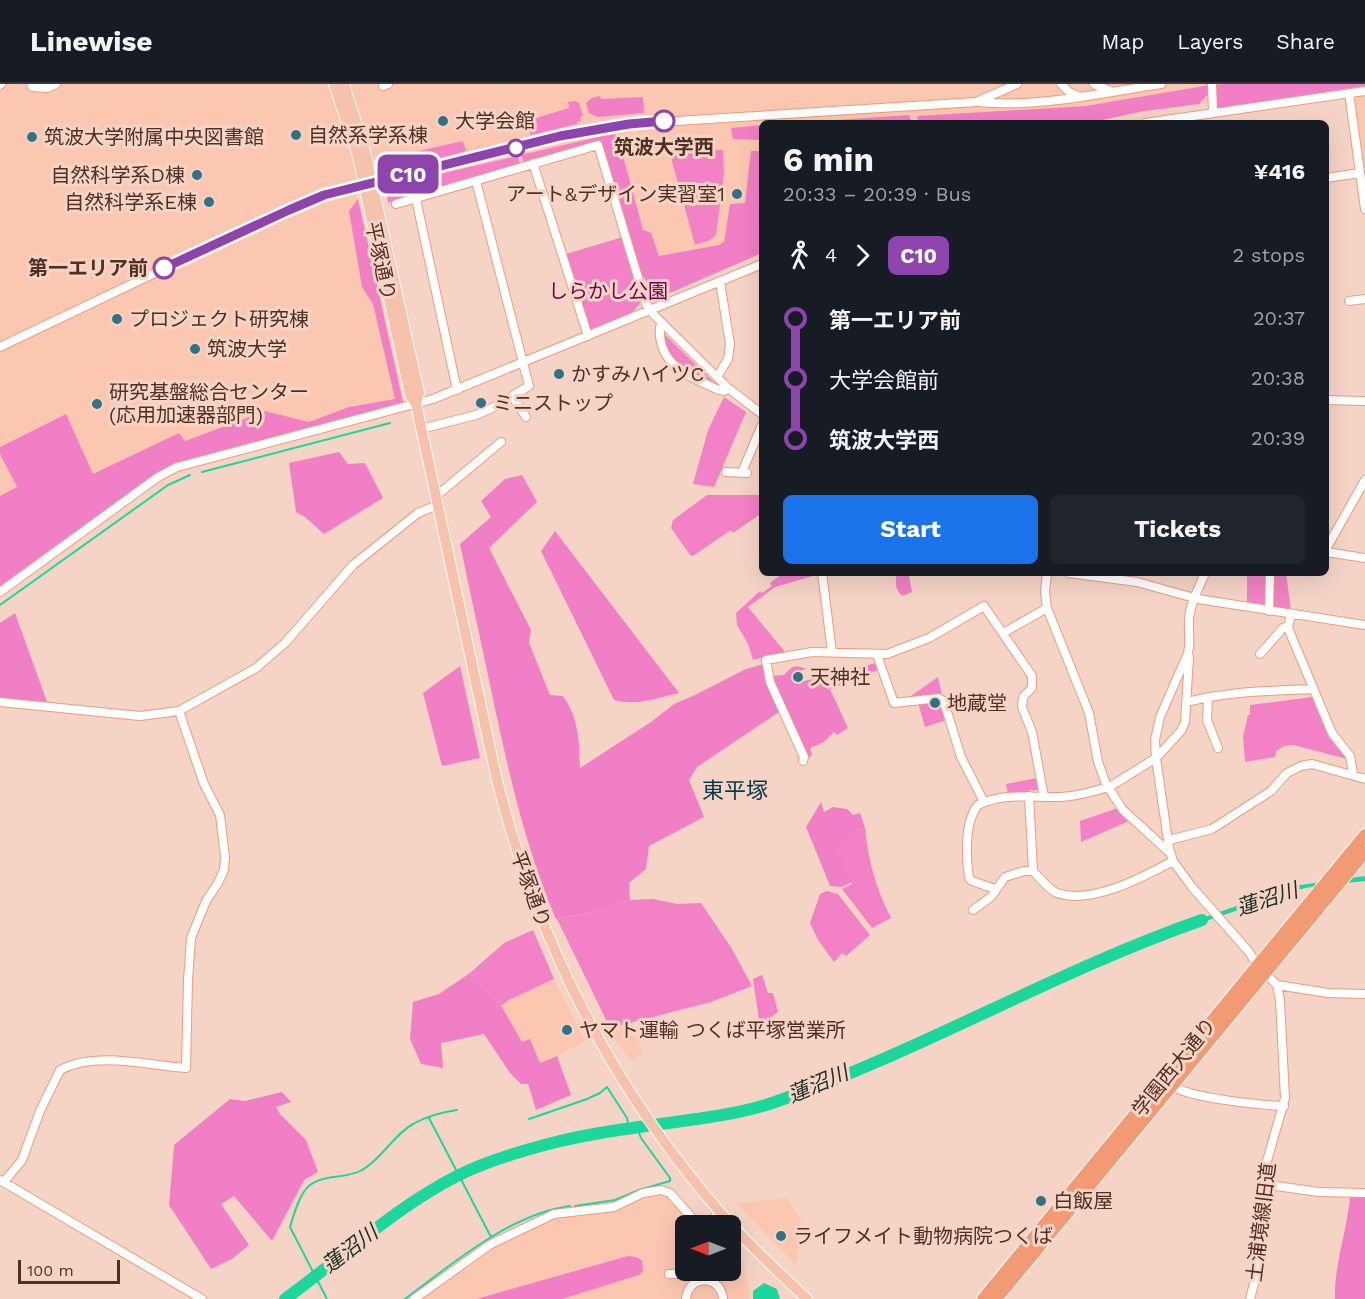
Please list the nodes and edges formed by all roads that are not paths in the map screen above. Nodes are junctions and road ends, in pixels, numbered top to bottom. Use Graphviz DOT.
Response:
graph roads {
  1 [pos="31,84"];
  2 [pos="334,84"];
  3 [pos="344,84"];
  4 [pos="1017,84"];
  5 [pos="1061,84"];
  6 [pos="1094,84"];
  7 [pos="1161,84"];
  8 [pos="1212,84"];
  9 [pos="51,86"];
  10 [pos="1365,91"];
  11 [pos="1113,92"];
  12 [pos="1349,93"];
  13 [pos="1081,97"];
  14 [pos="976,102"];
  15 [pos="1213,113"];
  16 [pos="1179,120"];
  17 [pos="533,163"];
  18 [pos="1360,173"];
  19 [pos="1329,178"];
  20 [pos="476,181"];
  21 [pos="416,199"];
  22 [pos="396,204"];
  23 [pos="1365,209"];
  24 [pos="759,265"];
  25 [pos="720,282"];
  26 [pos="1365,299"];
  27 [pos="1349,301"];
  28 [pos="650,310"];
  29 [pos="663,324"];
  30 [pos="588,336"];
  31 [pos="0,347"];
  32 [pos="523,363"];
  33 [pos="717,377"];
  34 [pos="728,388"];
  35 [pos="457,390"];
  36 [pos="513,397"];
  37 [pos="1329,400"];
  38 [pos="1365,401"];
  39 [pos="416,404"];
  40 [pos="759,412"];
  41 [pos="526,417"];
  42 [pos="421,429"];
  43 [pos="759,433"];
  44 [pos="501,442"];
  45 [pos="726,472"];
  46 [pos="1365,480"];
  47 [pos="436,501"];
  48 [pos="1329,545"];
  49 [pos="1329,551"];
  50 [pos="1365,558"];
  51 [pos="822,576"];
  52 [pos="1047,576"];
  53 [pos="1110,576"];
  54 [pos="1204,576"];
  55 [pos="1270,576"];
  56 [pos="1137,578"];
  57 [pos="0,592"];
  58 [pos="1194,598"];
  59 [pos="1047,608"];
  60 [pos="1269,611"];
  61 [pos="1291,614"];
  62 [pos="1365,625"];
  63 [pos="1288,626"];
  64 [pos="1003,633"];
  65 [pos="832,652"];
  66 [pos="1188,653"];
  67 [pos="1260,654"];
  68 [pos="877,655"];
  69 [pos="1314,689"];
  70 [pos="1208,697"];
  71 [pos="0,702"];
  72 [pos="1187,702"];
  73 [pos="179,711"];
  74 [pos="1218,748"];
  75 [pos="1156,758"];
  76 [pos="803,761"];
  77 [pos="1353,774"];
  78 [pos="1365,779"];
  79 [pos="1108,787"];
  80 [pos="1029,795"];
  81 [pos="1044,797"];
  82 [pos="984,802"];
  83 [pos="1365,835"];
  84 [pos="1169,840"];
  85 [pos="1365,852"];
  86 [pos="1172,857"];
  87 [pos="1033,871"];
  88 [pos="995,889"];
  89 [pos="973,910"];
  90 [pos="1261,969"];
  91 [pos="1277,985"];
  92 [pos="1365,994"];
  93 [pos="1173,1086"];
  94 [pos="1284,1106"];
  95 [pos="2,1181"];
  96 [pos="1262,1184"];
  97 [pos="1365,1193"];
  98 [pos="720,1212"];
  99 [pos="689,1215"];
  100 [pos="717,1215"];
  101 [pos="669,1274"];
  102 [pos="675,1274"];
  103 [pos="696,1281"];
  104 [pos="713,1281"];
  105 [pos="202,1299"];
  106 [pos="414,1299"];
  107 [pos="686,1299"];
  108 [pos="723,1299"];
  109 [pos="807,1299"];
  110 [pos="983,1299"];
  111 [pos="996,1299"];
  112 [pos="1250,1299"];
  1 -- 9 [label="street"];
  2 -- 39 [label="main road, 平塚通り"];
  3 -- 39 [label="main road, 平塚通り"];
  4 -- 14 [label="street"];
  5 -- 13 [label="street"];
  6 -- 11 [label="street"];
  7 -- 11 [label="street"];
  8 -- 15 [label="street"];
  10 -- 12 [label="street"];
  11 -- 13 [label="street"];
  12 -- 15 [label="street"];
  12 -- 18 [label="street"];
  13 -- 14 [label="street"];
  14 -- 31 [label="street, bridge"];
  15 -- 16 [label="street"];
  17 -- 20 [label="street"];
  17 -- 28 [label="street"];
  17 -- 30 [label="street"];
  18 -- 19 [label="street"];
  18 -- 23 [label="street"];
  20 -- 21 [label="street"];
  20 -- 32 [label="street"];
  21 -- 22 [label="street"];
  21 -- 35 [label="street"];
  24 -- 25 [label="street"];
  25 -- 28 [label="street"];
  25 -- 33 [label="street"];
  26 -- 27 [label="street"];
  28 -- 29 [label="street"];
  28 -- 30 [label="street"];
  29 -- 33 [label="street"];
  29 -- 34 [label="street"];
  30 -- 32 [label="street"];
  32 -- 35 [label="street"];
  32 -- 36 [label="street"];
  33 -- 34 [label="street"];
  34 -- 40 [label="street"];
  35 -- 39 [label="street"];
  36 -- 41 [label="street"];
  36 -- 42 [label="street"];
  37 -- 38 [label="street"];
  39 -- 42 [label="main road, 平塚通り"];
  39 -- 57 [label="street"];
  42 -- 47 [label="main road, 平塚通り"];
  43 -- 45 [label="street"];
  44 -- 47 [label="street"];
  46 -- 48 [label="street"];
  47 -- 73 [label="street"];
  47 -- 98 [label="main road, 平塚通り"];
  49 -- 50 [label="street"];
  51 -- 65 [label="street"];
  52 -- 59 [label="street"];
  53 -- 56 [label="street"];
  54 -- 58 [label="street"];
  55 -- 60 [label="street"];
  56 -- 58 [label="street"];
  58 -- 60 [label="street"];
  58 -- 66 [label="street"];
  59 -- 64 [label="street"];
  59 -- 79 [label="street"];
  60 -- 61 [label="street"];
  61 -- 62 [label="street"];
  61 -- 63 [label="street"];
  63 -- 67 [label="street"];
  63 -- 69 [label="street"];
  64 -- 68 [label="street"];
  64 -- 81 [label="street"];
  65 -- 68 [label="street"];
  65 -- 76 [label="street"];
  66 -- 72 [label="street"];
  66 -- 75 [label="street"];
  68 -- 82 [label="street"];
  69 -- 70 [label="street"];
  69 -- 77 [label="street"];
  70 -- 72 [label="street"];
  70 -- 74 [label="street"];
  71 -- 73 [label="street"];
  72 -- 75 [label="street"];
  73 -- 95 [label="street"];
  75 -- 79 [label="street"];
  75 -- 84 [label="street"];
  77 -- 78 [label="street"];
  77 -- 84 [label="street"];
  79 -- 81 [label="street"];
  79 -- 86 [label="street"];
  80 -- 81 [label="street"];
  80 -- 82 [label="street"];
  80 -- 87 [label="street"];
  82 -- 88 [label="street"];
  83 -- 90 [label="highway, 学園西大通り"];
  84 -- 86 [label="street"];
  85 -- 90 [label="highway, 学園西大通り"];
  86 -- 87 [label="street"];
  86 -- 90 [label="street"];
  87 -- 88 [label="street"];
  88 -- 89 [label="street"];
  90 -- 91 [label="street"];
  90 -- 93 [label="highway, 学園西大通り"];
  90 -- 110 [label="highway, 学園西大通り"];
  91 -- 92 [label="street"];
  91 -- 94 [label="street, 土浦境線旧道"];
  93 -- 94 [label="street"];
  93 -- 111 [label="highway, 学園西大通り"];
  94 -- 96 [label="street, 土浦境線旧道"];
  95 -- 105 [label="street"];
  96 -- 97 [label="street"];
  96 -- 112 [label="street, 土浦境線旧道"];
  98 -- 100 [label="street"];
  98 -- 109 [label="main road, 平塚通り"];
  99 -- 106 [label="street"];
  101 -- 102 [label="street"];
  103 -- 107 [label="street"];
  104 -- 108 [label="street"];
}
